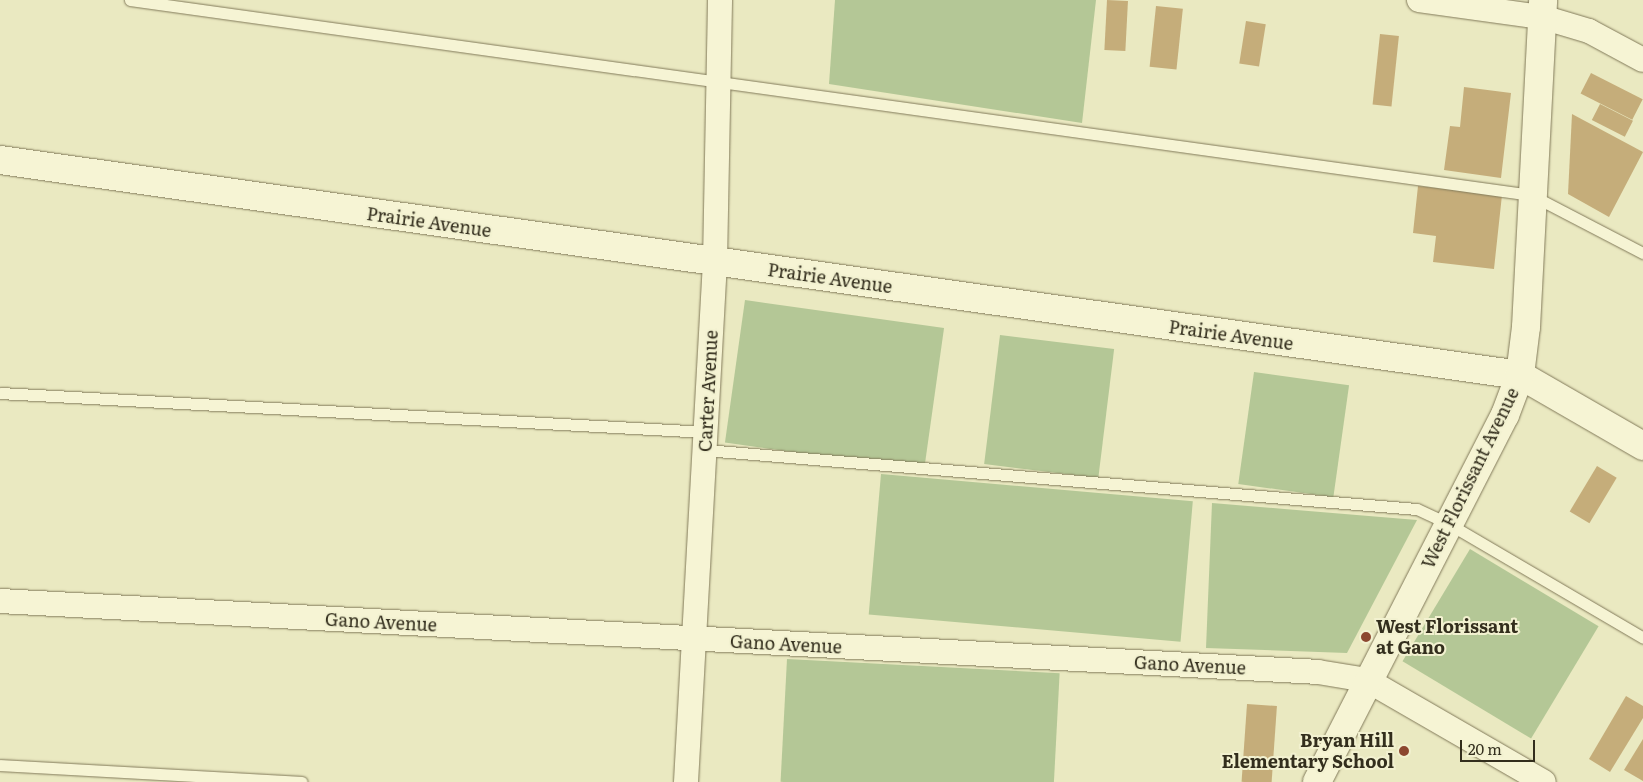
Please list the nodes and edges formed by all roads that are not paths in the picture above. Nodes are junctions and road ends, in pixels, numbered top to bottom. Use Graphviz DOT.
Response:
graph roads {
  1 [pos="130,0"];
  2 [pos="720,0"];
  3 [pos="1420,0"];
  4 [pos="1542,9"];
  5 [pos="1643,60"];
  6 [pos="718,82"];
  7 [pos="0,160"];
  8 [pos="1531,195"];
  9 [pos="1643,254"];
  10 [pos="714,262"];
  11 [pos="1520,375"];
  12 [pos="0,393"];
  13 [pos="706,441"];
  14 [pos="1643,446"];
  15 [pos="1449,524"];
  16 [pos="0,601"];
  17 [pos="1643,638"];
  18 [pos="696,639"];
  19 [pos="1367,680"];
  20 [pos="0,765"];
  21 [pos="302,782"];
  22 [pos="686,782"];
  23 [pos="1317,782"];
  24 [pos="1544,782"];
  1 -- 6 [label="lane"];
  2 -- 6 [label="street, Carter Avenue"];
  3 -- 4 [label="street"];
  4 -- 5 [label="street"];
  4 -- 8 [label="street, West Florissant Avenue"];
  6 -- 8 [label="lane"];
  6 -- 10 [label="street, Carter Avenue"];
  7 -- 10 [label="street, Prairie Avenue"];
  8 -- 9 [label="lane"];
  8 -- 11 [label="street, West Florissant Avenue"];
  10 -- 11 [label="street, Prairie Avenue"];
  10 -- 13 [label="street, Carter Avenue"];
  11 -- 14 [label="street, Prairie Avenue"];
  11 -- 15 [label="street, West Florissant Avenue"];
  12 -- 13 [label="lane"];
  13 -- 15 [label="lane"];
  13 -- 18 [label="street, Carter Avenue"];
  15 -- 17 [label="lane"];
  15 -- 19 [label="street, West Florissant Avenue"];
  16 -- 18 [label="street, Gano Avenue"];
  18 -- 19 [label="street, Gano Avenue"];
  18 -- 22 [label="street, Carter Avenue"];
  19 -- 23 [label="street, West Florissant Avenue"];
  19 -- 24 [label="street, Gano Avenue"];
  20 -- 21 [label="lane"];
}
